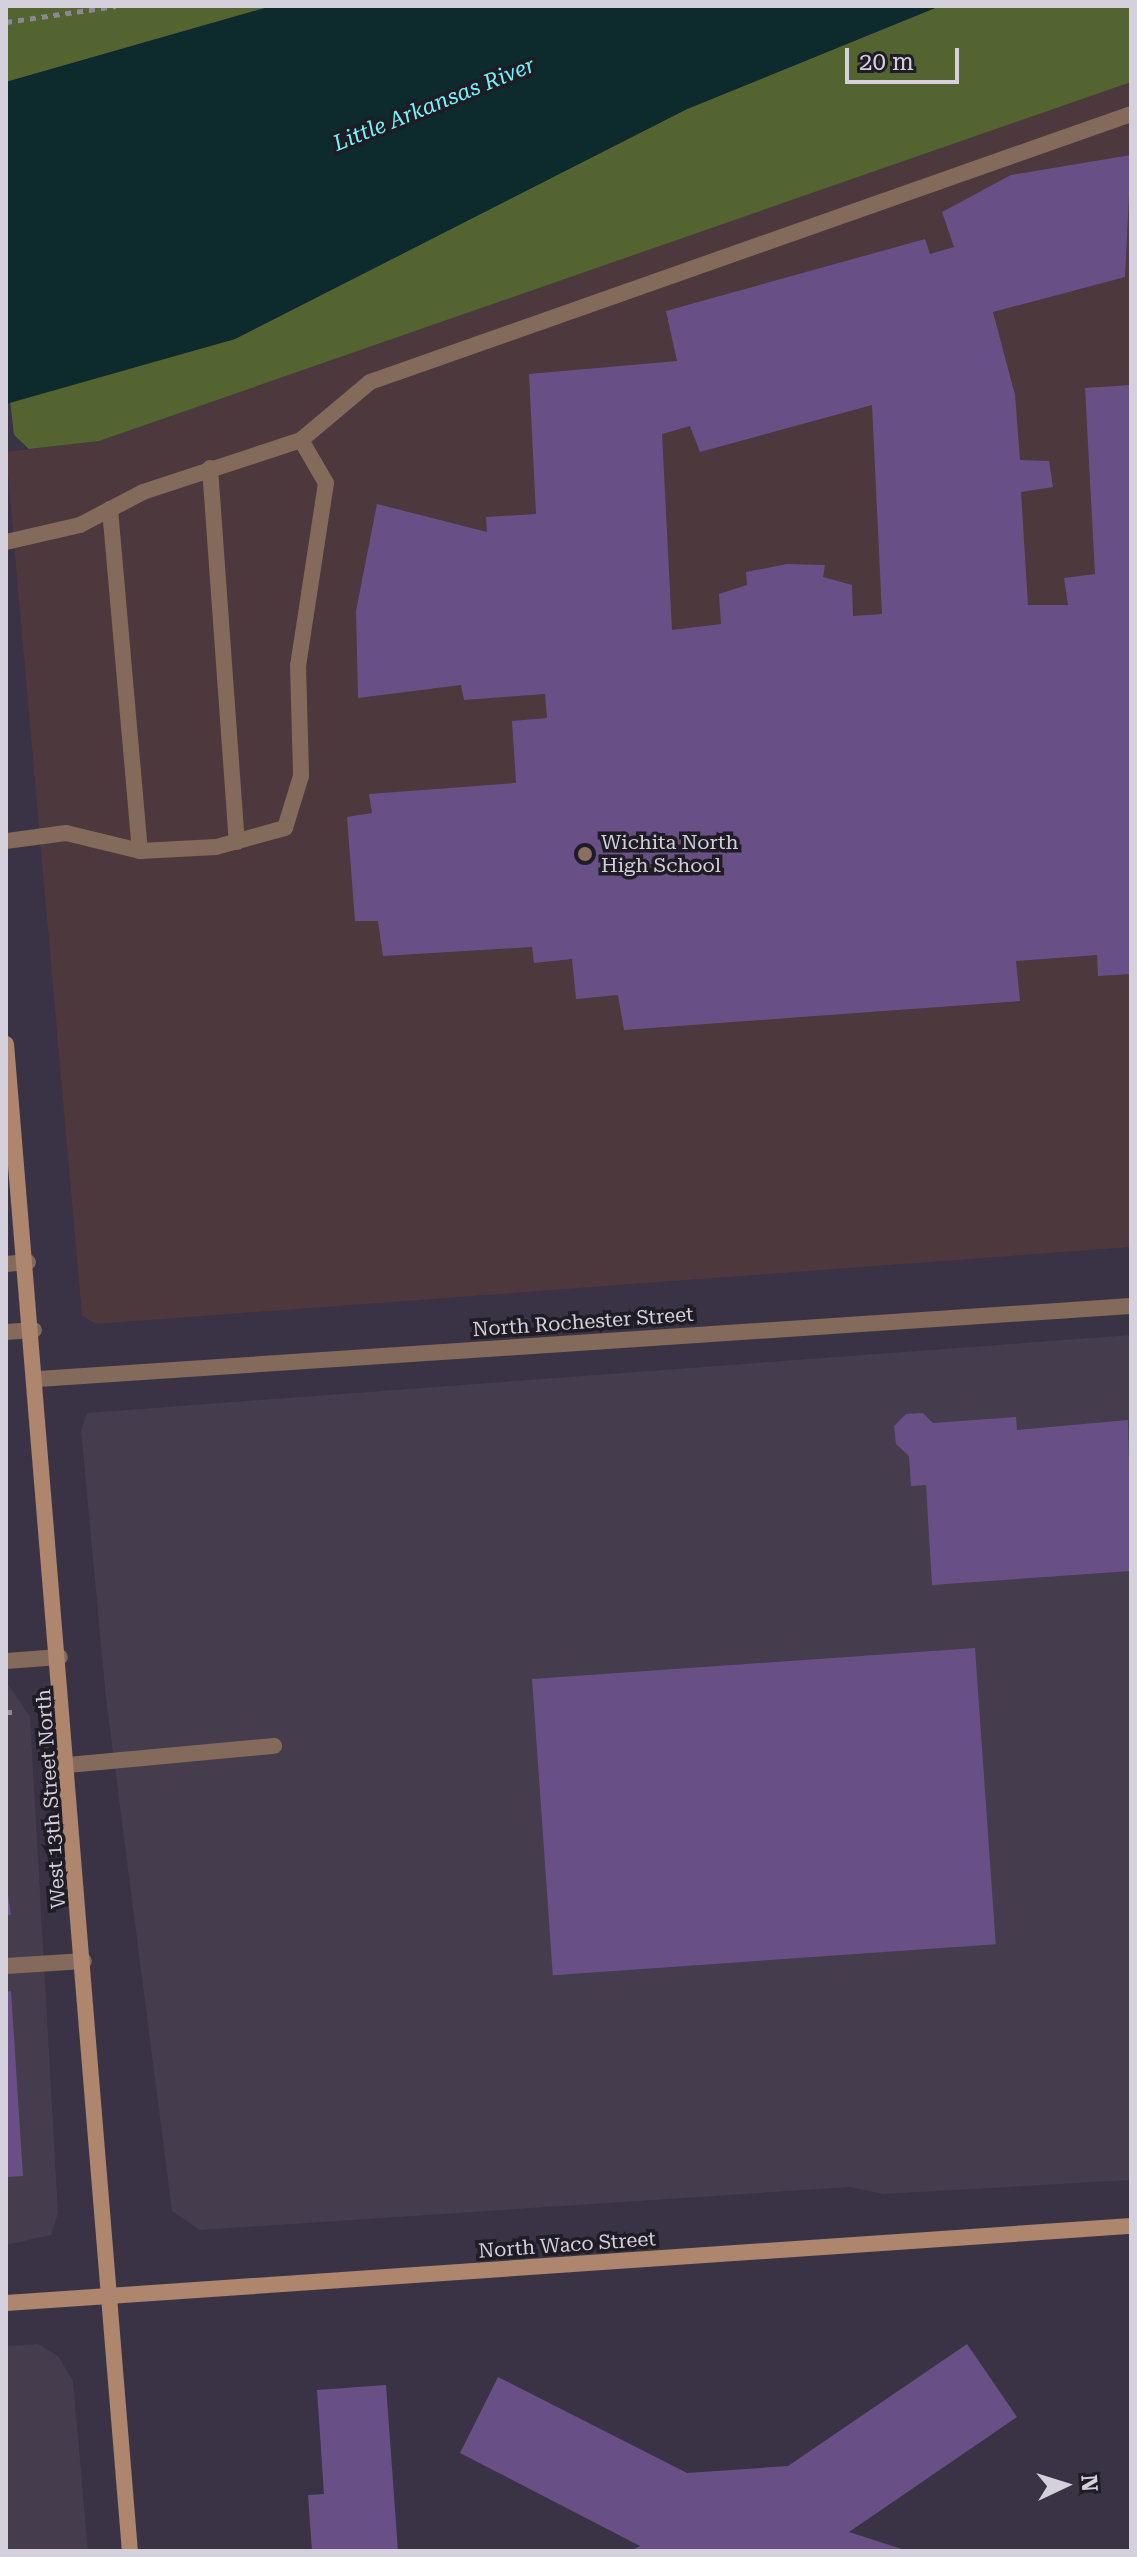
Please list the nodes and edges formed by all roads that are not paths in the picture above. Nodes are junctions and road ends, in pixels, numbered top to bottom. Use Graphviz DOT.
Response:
graph roads {
  1 [pos="1131,114"];
  2 [pos="301,440"];
  3 [pos="210,468"];
  4 [pos="110,509"];
  5 [pos="6,542"];
  6 [pos="6,841"];
  7 [pos="237,842"];
  8 [pos="140,851"];
  9 [pos="6,1044"];
  10 [pos="10,1118"];
  11 [pos="28,1262"];
  12 [pos="6,1264"];
  13 [pos="1131,1306"];
  14 [pos="34,1330"];
  15 [pos="6,1332"];
  16 [pos="38,1379"];
  17 [pos="60,1657"];
  18 [pos="6,1661"];
  19 [pos="274,1746"];
  20 [pos="68,1765"];
  21 [pos="84,1961"];
  22 [pos="6,1966"];
  23 [pos="1131,2226"];
  24 [pos="110,2296"];
  25 [pos="6,2303"];
  26 [pos="130,2551"];
  1 -- 2 [label="street"];
  2 -- 3 [label="street"];
  2 -- 7 [label="street"];
  3 -- 4 [label="street"];
  3 -- 7 [label="street"];
  4 -- 5 [label="street"];
  4 -- 8 [label="street"];
  6 -- 8 [label="street"];
  7 -- 8 [label="street"];
  9 -- 10 [label="street, West 13th Street North"];
  10 -- 11 [label="street, West 13th Street North"];
  11 -- 12 [label="street"];
  11 -- 14 [label="street, West 13th Street North"];
  13 -- 16 [label="street, North Rochester Street"];
  14 -- 15 [label="street"];
  14 -- 16 [label="street, West 13th Street North"];
  16 -- 17 [label="street, West 13th Street North"];
  17 -- 18 [label="street"];
  17 -- 20 [label="street, West 13th Street North"];
  19 -- 20 [label="street"];
  20 -- 21 [label="street, West 13th Street North"];
  21 -- 22 [label="street"];
  21 -- 24 [label="street, West 13th Street North"];
  23 -- 24 [label="street, North Waco Street"];
  24 -- 25 [label="street, North Waco Street"];
  24 -- 26 [label="street, West 13th Street North"];
}
